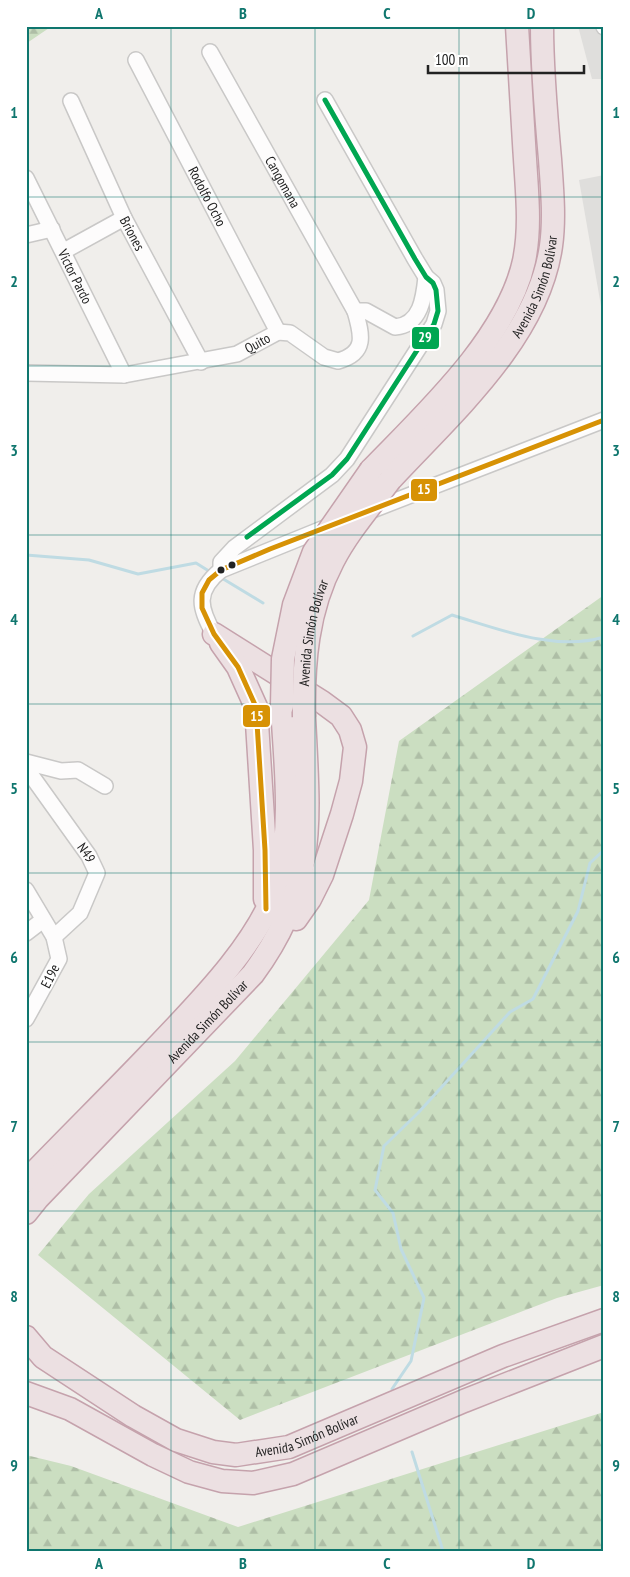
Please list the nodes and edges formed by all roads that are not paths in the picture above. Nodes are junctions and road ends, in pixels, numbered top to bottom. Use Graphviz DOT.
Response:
graph roads {
  1 [pos="517,26"];
  2 [pos="542,26"];
  3 [pos="210,52"];
  4 [pos="136,60"];
  5 [pos="325,100"];
  6 [pos="71,101"];
  7 [pos="26,178"];
  8 [pos="124,218"];
  9 [pos="52,229"];
  10 [pos="26,235"];
  11 [pos="64,250"];
  12 [pos="426,277"];
  13 [pos="356,310"];
  14 [pos="278,332"];
  15 [pos="201,362"];
  16 [pos="26,373"];
  17 [pos="124,374"];
  18 [pos="604,420"];
  19 [pos="380,476"];
  20 [pos="221,570"];
  21 [pos="214,634"];
  22 [pos="26,762"];
  23 [pos="26,768"];
  24 [pos="105,786"];
  25 [pos="26,890"];
  26 [pos="266,909"];
  27 [pos="43,920"];
  28 [pos="26,932"];
  29 [pos="278,935"];
  30 [pos="54,937"];
  31 [pos="26,1019"];
  32 [pos="62,1143"];
  33 [pos="26,1170"];
  34 [pos="26,1181"];
  35 [pos="26,1213"];
  36 [pos="604,1320"];
  37 [pos="26,1337"];
  38 [pos="604,1346"];
  39 [pos="26,1394"];
  1 -- 19 [label="highway, Avenida Simón Bolívar"];
  2 -- 19 [label="highway, Avenida Simón Bolívar"];
  3 -- 13 [label="street, Cangomana"];
  4 -- 14 [label="street, Rodolfo Ocho"];
  5 -- 12 [label="street"];
  6 -- 8 [label="street, Briones"];
  7 -- 9 [label="street, Victor Pardo"];
  8 -- 11 [label="street"];
  8 -- 15 [label="street, Briones"];
  9 -- 10 [label="street"];
  9 -- 11 [label="street, Victor Pardo"];
  11 -- 17 [label="street, Victor Pardo"];
  12 -- 13 [label="street"];
  12 -- 20 [label="street"];
  13 -- 14 [label="street, Quito"];
  14 -- 15 [label="street, Quito"];
  15 -- 17 [label="street, Quito"];
  16 -- 17 [label="street, Quito"];
  18 -- 20 [label="street"];
  19 -- 26 [label="highway, Avenida Simón Bolívar, bridge"];
  19 -- 29 [label="highway, Avenida Simón Bolívar, bridge"];
  20 -- 21 [label="street"];
  21 -- 26 [label="highway"];
  21 -- 29 [label="highway"];
  22 -- 24 [label="street"];
  23 -- 30 [label="street, N49"];
  25 -- 27 [label="street"];
  26 -- 32 [label="highway, Avenida Simón Bolívar"];
  27 -- 28 [label="street"];
  27 -- 30 [label="street"];
  29 -- 35 [label="highway, Avenida Simón Bolívar"];
  30 -- 31 [label="street, E19e"];
  32 -- 33 [label="highway"];
  32 -- 34 [label="highway, Avenida Simón Bolívar"];
  36 -- 37 [label="highway, Avenida Simón Bolívar"];
  38 -- 39 [label="highway, Avenida Simón Bolívar"];
}
